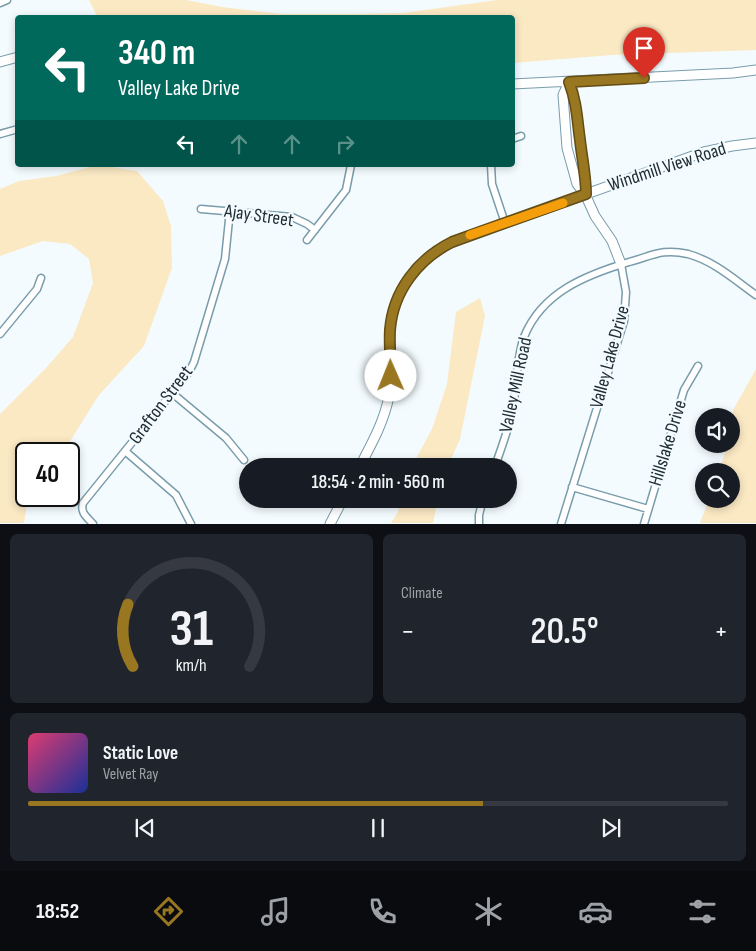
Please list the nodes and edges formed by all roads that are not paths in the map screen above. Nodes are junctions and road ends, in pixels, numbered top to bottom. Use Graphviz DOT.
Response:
graph roads {
  1 [pos="6,0"];
  2 [pos="0,3"];
  3 [pos="15,58"];
  4 [pos="0,62"];
  5 [pos="756,70"];
  6 [pos="569,82"];
  7 [pos="515,84"];
  8 [pos="15,130"];
  9 [pos="0,134"];
  10 [pos="521,136"];
  11 [pos="515,138"];
  12 [pos="756,143"];
  13 [pos="351,167"];
  14 [pos="491,167"];
  15 [pos="586,194"];
  16 [pos="201,209"];
  17 [pos="230,210"];
  18 [pos="505,223"];
  19 [pos="315,230"];
  20 [pos="307,240"];
  21 [pos="621,264"];
  22 [pos="41,278"];
  23 [pos="756,295"];
  24 [pos="0,334"];
  25 [pos="698,366"];
  26 [pos="172,393"];
  27 [pos="125,451"];
  28 [pos="242,458"];
  29 [pos="364,458"];
  30 [pos="498,458"];
  31 [pos="572,487"];
  32 [pos="338,508"];
  33 [pos="481,508"];
  34 [pos="648,509"];
  35 [pos="93,524"];
  36 [pos="191,524"];
  37 [pos="330,524"];
  38 [pos="479,524"];
  39 [pos="561,524"];
  40 [pos="644,524"];
  1 -- 2 [label="street"];
  3 -- 4 [label="street"];
  5 -- 6 [label="street"];
  6 -- 7 [label="street"];
  6 -- 15 [label="street, Valley Lake Drive"];
  6 -- 15 [label="street, Valley Lake Drive"];
  8 -- 9 [label="street"];
  10 -- 11 [label="street"];
  12 -- 15 [label="street, Windmill View Road"];
  13 -- 19 [label="street"];
  14 -- 18 [label="street"];
  15 -- 18 [label="street, Windmill View Road"];
  15 -- 21 [label="street, Valley Lake Drive"];
  16 -- 17 [label="street, Ajay Street"];
  17 -- 19 [label="street, Ajay Street"];
  17 -- 26 [label="street, Grafton Street"];
  18 -- 29 [label="street, Windmill View Road"];
  19 -- 20 [label="street"];
  21 -- 23 [label="street, Valley Mill Road"];
  21 -- 30 [label="street, Valley Mill Road"];
  21 -- 31 [label="street, Valley Lake Drive"];
  22 -- 24 [label="street"];
  25 -- 34 [label="street, Hillslake Drive"];
  26 -- 27 [label="street, Grafton Street"];
  26 -- 28 [label="street"];
  27 -- 35 [label="street, Grafton Street"];
  27 -- 36 [label="street"];
  31 -- 34 [label="street"];
  31 -- 39 [label="street, Valley Lake Drive"];
  32 -- 37 [label="street"];
  33 -- 38 [label="street"];
  34 -- 40 [label="street, Hillslake Drive"];
}
